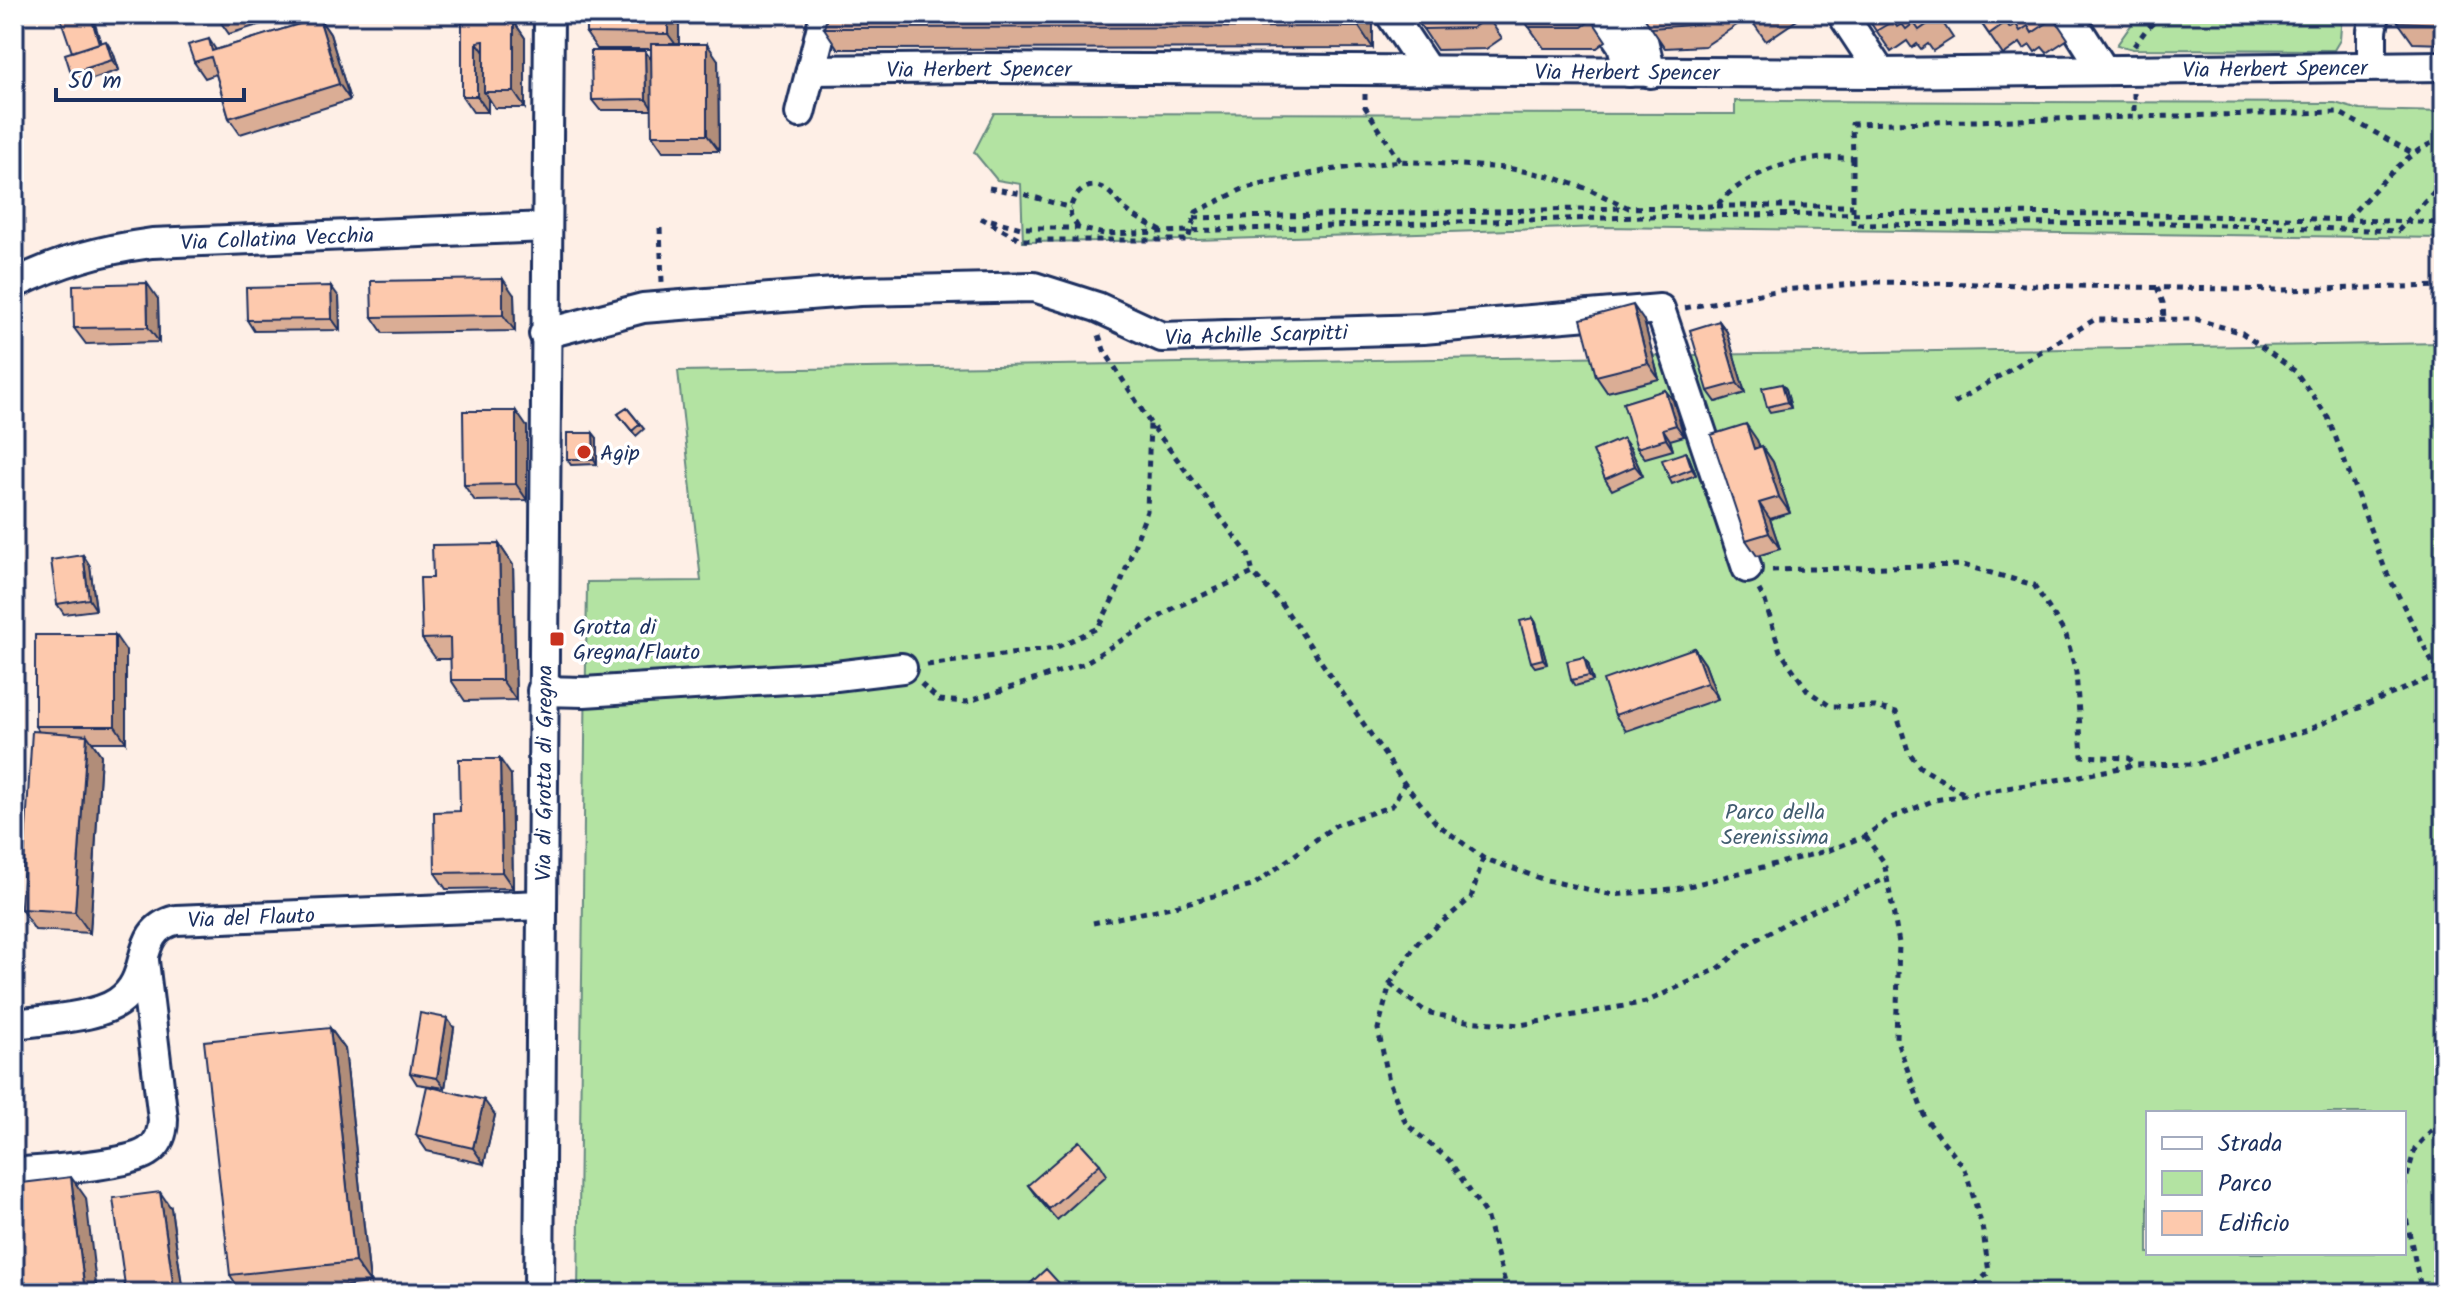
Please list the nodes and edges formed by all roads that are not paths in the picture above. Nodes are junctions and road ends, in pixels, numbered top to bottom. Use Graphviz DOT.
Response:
graph roads {
  1 [pos="549,14"];
  2 [pos="825,14"];
  3 [pos="1390,14"];
  4 [pos="1601,14"];
  5 [pos="1625,14"];
  6 [pos="1842,14"];
  7 [pos="2068,14"];
  8 [pos="2375,14"];
  9 [pos="2372,66"];
  10 [pos="2444,66"];
  11 [pos="2103,69"];
  12 [pos="811,70"];
  13 [pos="1428,71"];
  14 [pos="1640,73"];
  15 [pos="1881,73"];
  16 [pos="800,113"];
  17 [pos="546,227"];
  18 [pos="14,284"];
  19 [pos="544,334"];
  20 [pos="1755,573"];
  21 [pos="902,668"];
  22 [pos="542,691"];
  23 [pos="542,905"];
  24 [pos="144,960"];
  25 [pos="14,1024"];
  26 [pos="14,1173"];
  27 [pos="539,1293"];
  1 -- 17 [label="street, Via di Grotta di Gregna"];
  2 -- 12 [label="street"];
  3 -- 13 [label="street"];
  4 -- 14 [label="street"];
  5 -- 14 [label="street"];
  6 -- 15 [label="street"];
  7 -- 11 [label="street"];
  8 -- 9 [label="street"];
  9 -- 10 [label="street, Via Herbert Spencer"];
  9 -- 11 [label="street, Via Herbert Spencer"];
  11 -- 15 [label="street, Via Herbert Spencer"];
  12 -- 13 [label="street, Via Herbert Spencer"];
  12 -- 16 [label="street"];
  13 -- 14 [label="street, Via Herbert Spencer"];
  14 -- 15 [label="street, Via Herbert Spencer"];
  17 -- 18 [label="street, Via Collatina Vecchia"];
  17 -- 19 [label="street, Via di Grotta di Gregna"];
  19 -- 20 [label="street, Via Achille Scarpitti"];
  19 -- 22 [label="street, Via di Grotta di Gregna"];
  21 -- 22 [label="street"];
  22 -- 23 [label="street, Via di Grotta di Gregna"];
  23 -- 24 [label="street, Via del Flauto"];
  23 -- 27 [label="street, Via di Grotta di Gregna"];
  24 -- 25 [label="street, Via del Flauto"];
  24 -- 26 [label="street"];
}
